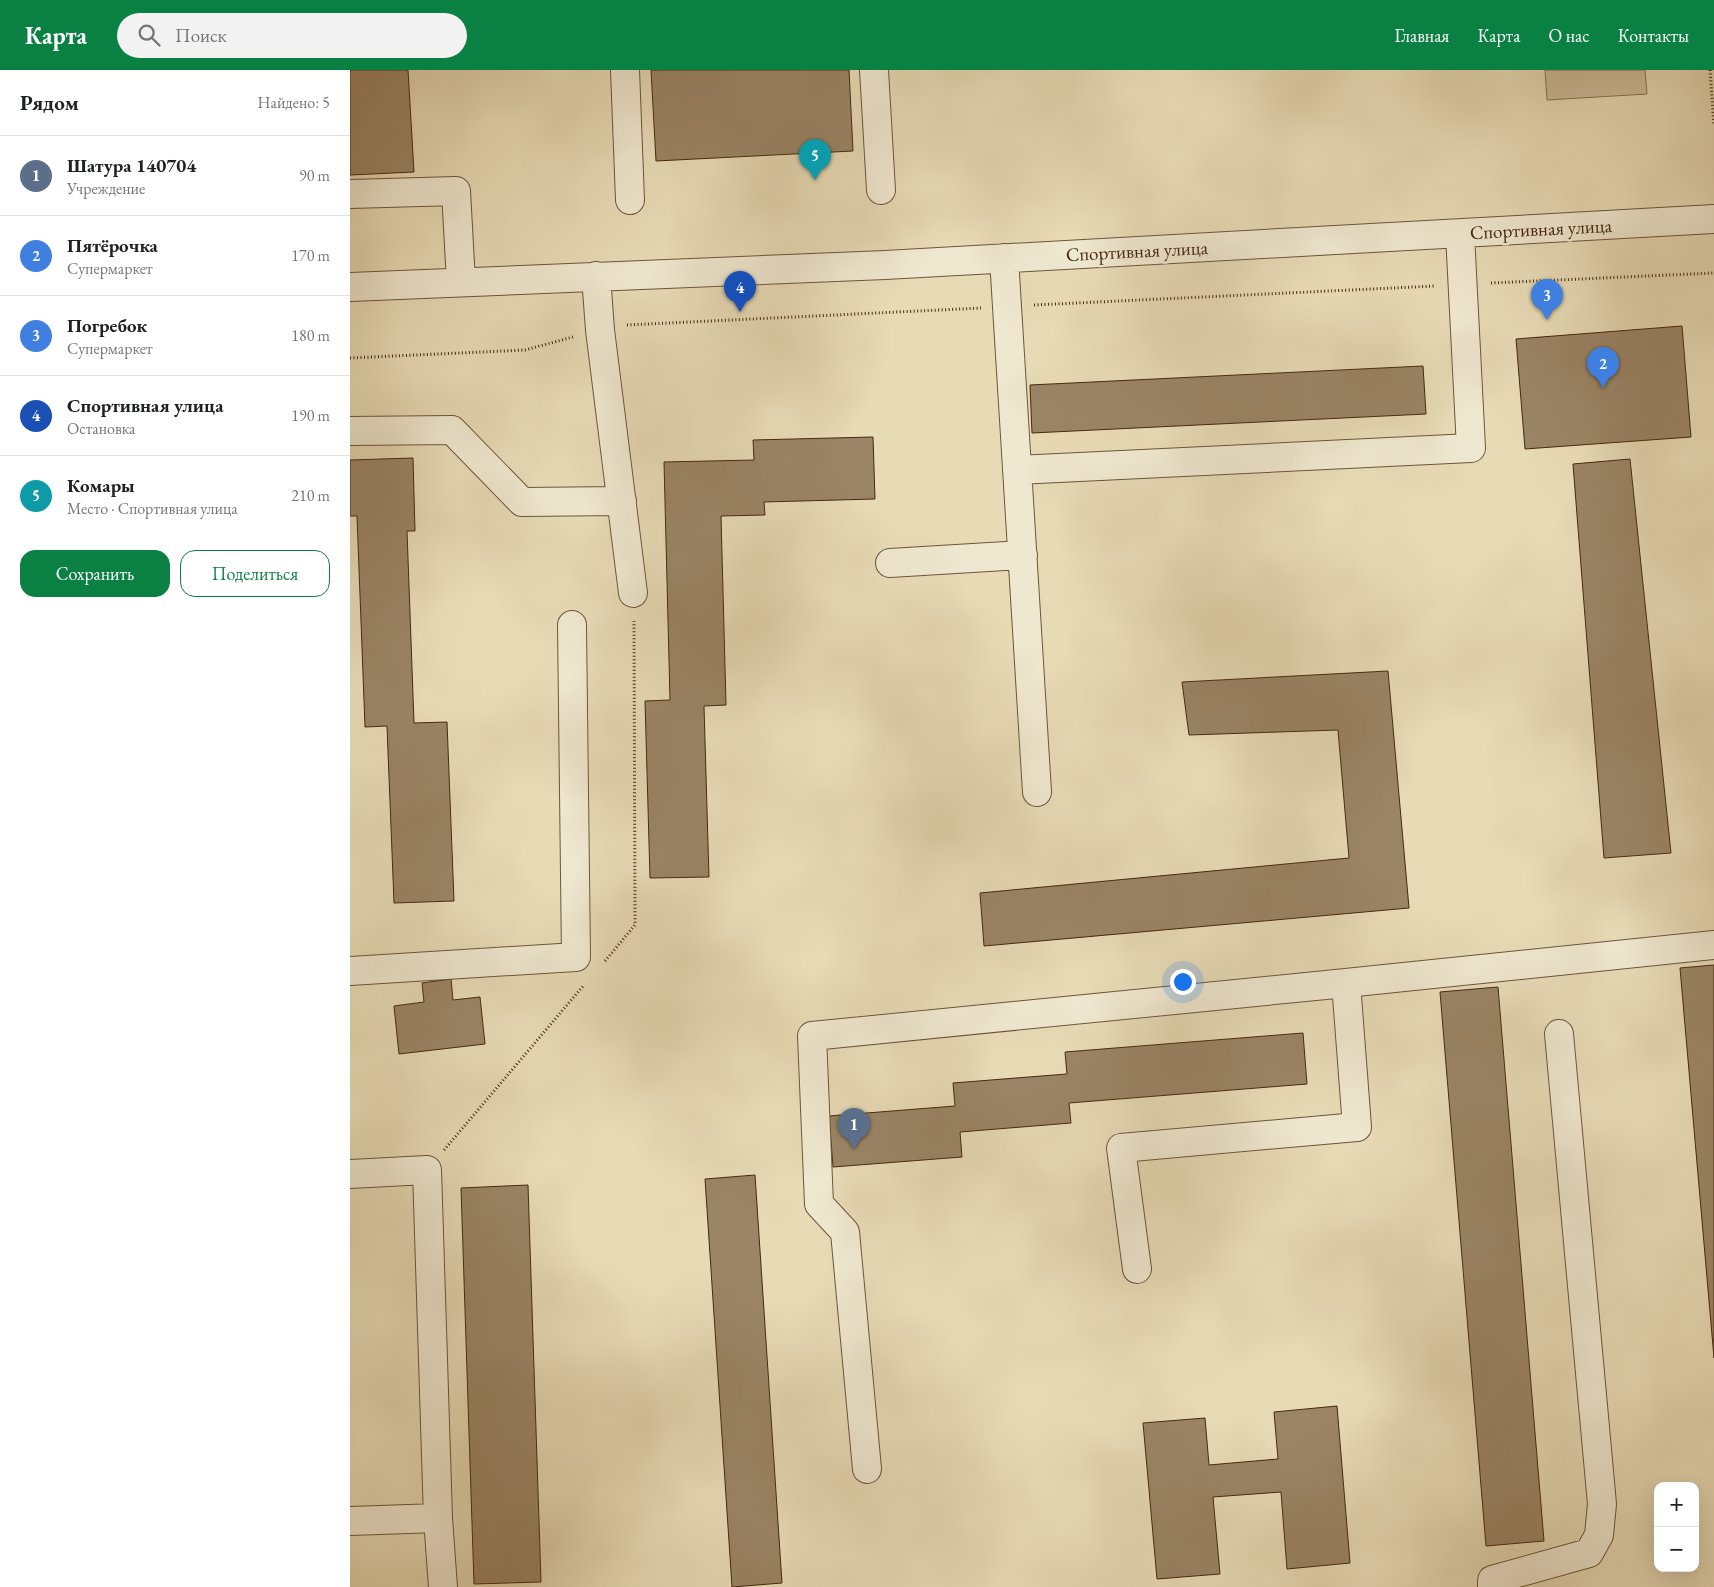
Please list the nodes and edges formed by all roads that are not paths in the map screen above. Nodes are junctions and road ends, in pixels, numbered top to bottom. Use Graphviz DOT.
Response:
graph roads {
  1 [pos="625,70"];
  2 [pos="874,70"];
  3 [pos="881,190"];
  4 [pos="350,194"];
  5 [pos="630,200"];
  6 [pos="1714,218"];
  7 [pos="1460,234"];
  8 [pos="1004,258"];
  9 [pos="596,276"];
  10 [pos="461,282"];
  11 [pos="350,287"];
  12 [pos="350,431"];
  13 [pos="1017,470"];
  14 [pos="622,501"];
  15 [pos="1023,555"];
  16 [pos="890,563"];
  17 [pos="633,593"];
  18 [pos="572,625"];
  19 [pos="1038,792"];
  20 [pos="1714,945"];
  21 [pos="350,971"];
  22 [pos="1346,984"];
  23 [pos="1559,1034"];
  24 [pos="350,1174"];
  25 [pos="1137,1269"];
  26 [pos="866,1469"];
  27 [pos="438,1518"];
  28 [pos="350,1521"];
  29 [pos="443,1587"];
  30 [pos="1492,1587"];
  1 -- 5 [label="street"];
  2 -- 3 [label="street"];
  4 -- 10 [label="street"];
  6 -- 7 [label="street, Спортивная улица"];
  7 -- 8 [label="street, Спортивная улица"];
  7 -- 13 [label="street"];
  8 -- 9 [label="street, Спортивная улица"];
  8 -- 13 [label="street"];
  9 -- 10 [label="street, Спортивная улица"];
  9 -- 14 [label="street"];
  10 -- 11 [label="street, Спортивная улица"];
  12 -- 14 [label="street"];
  13 -- 15 [label="street"];
  14 -- 17 [label="street"];
  15 -- 16 [label="street"];
  15 -- 19 [label="street"];
  18 -- 21 [label="street"];
  20 -- 22 [label="street"];
  22 -- 25 [label="street"];
  22 -- 26 [label="street"];
  23 -- 30 [label="street"];
  24 -- 27 [label="street"];
  27 -- 28 [label="street"];
  27 -- 29 [label="street"];
}
